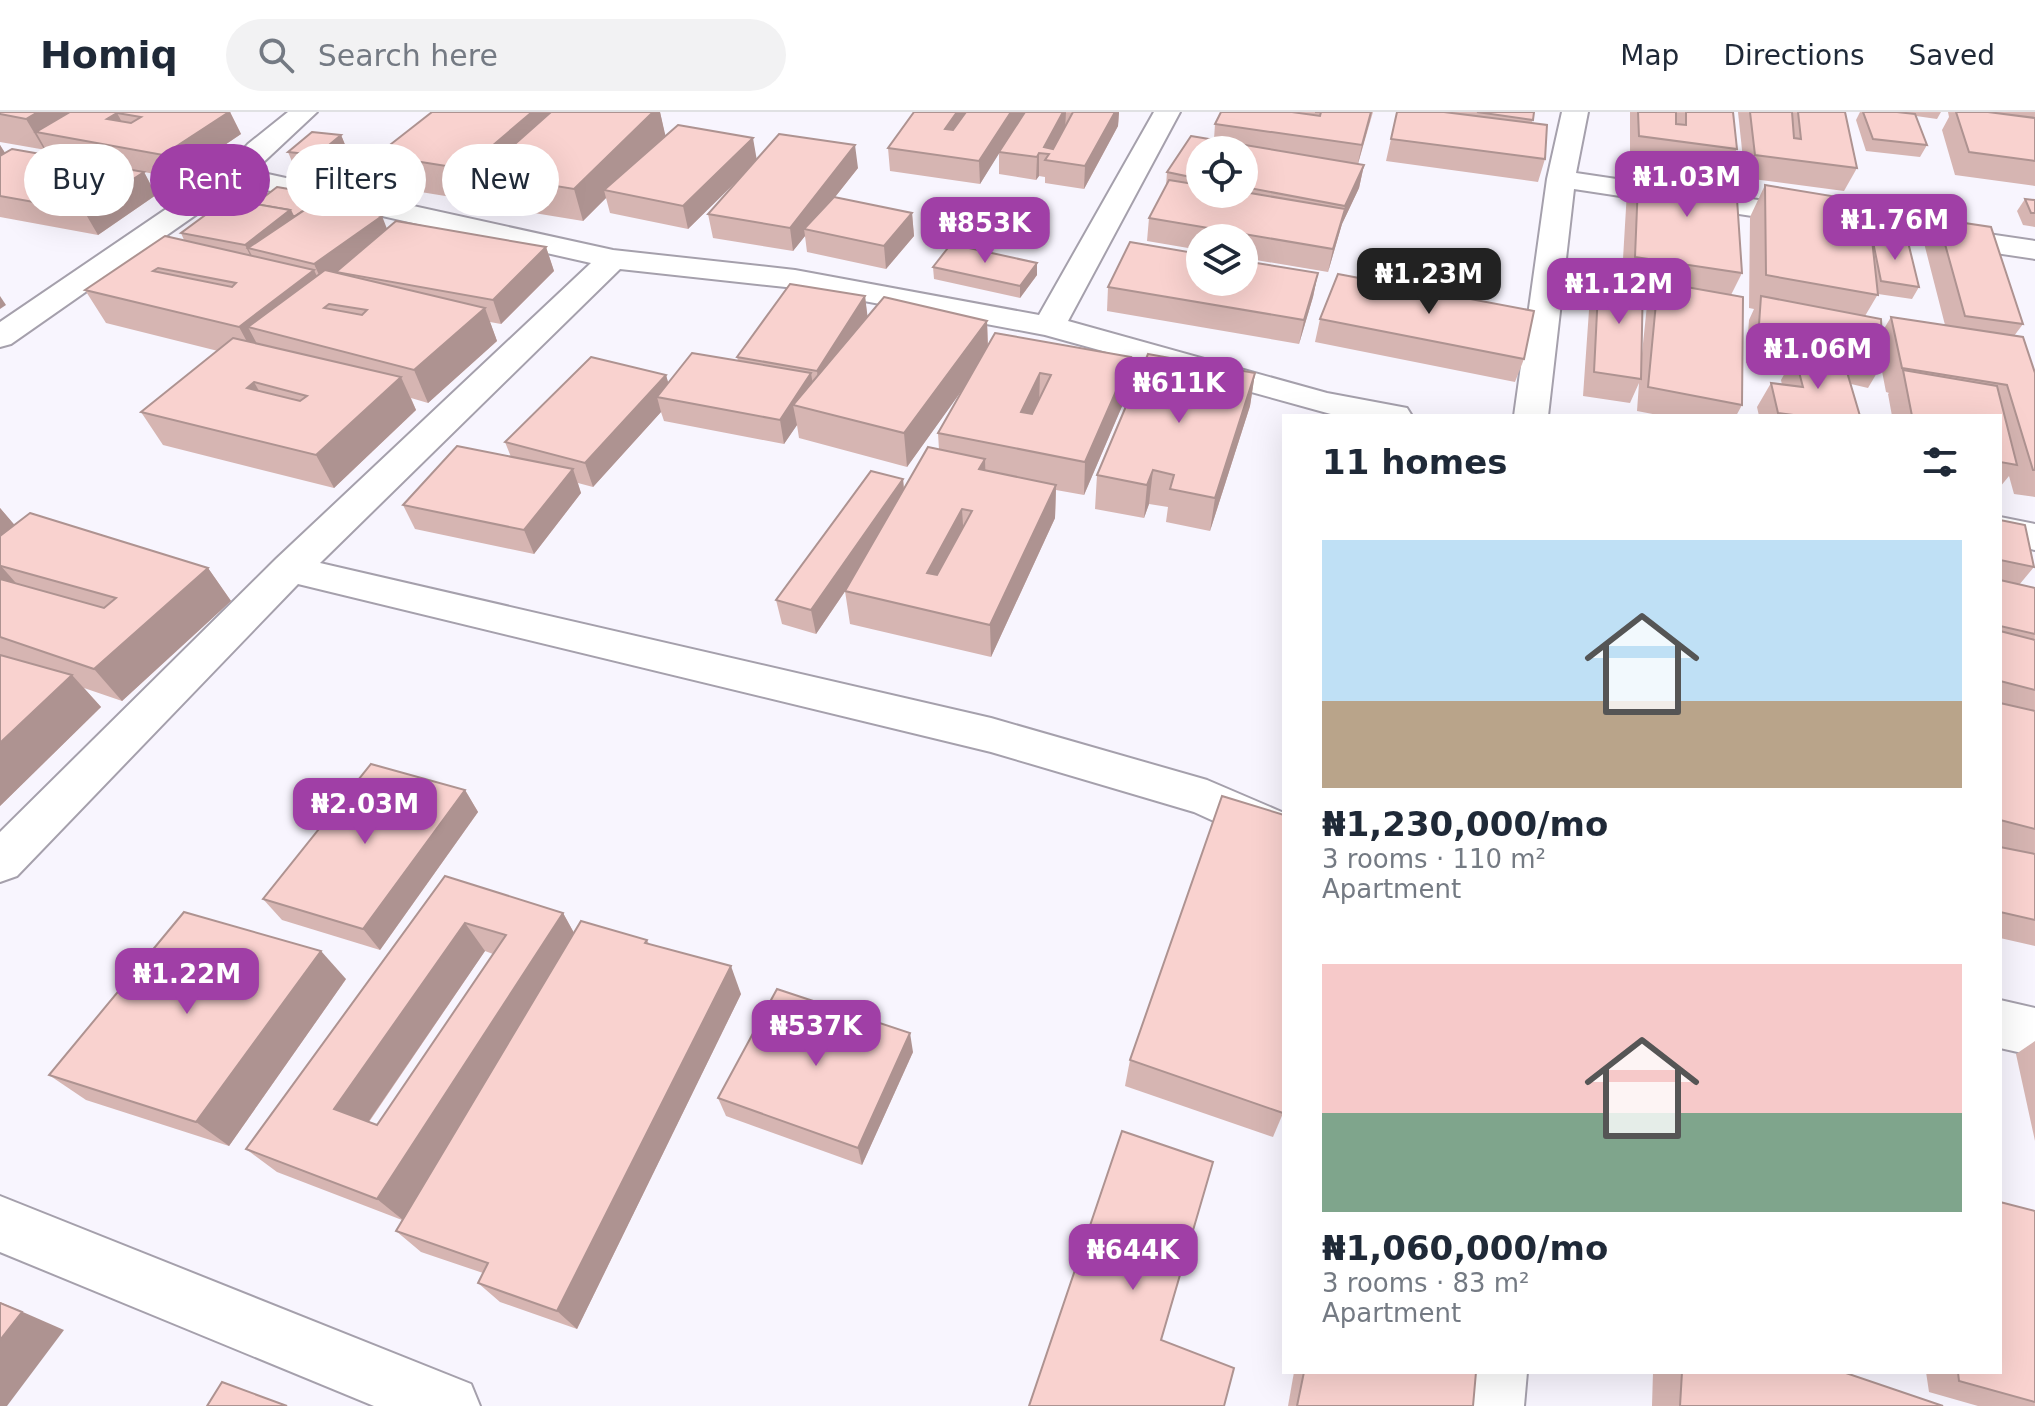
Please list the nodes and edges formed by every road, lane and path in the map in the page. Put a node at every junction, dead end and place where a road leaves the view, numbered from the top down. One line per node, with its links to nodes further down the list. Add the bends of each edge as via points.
1 (304, 112): 4 (street)
2 (1167, 112): 10 (street)
3 (1575, 112): 5 (street)
4 (265, 144)
5 (1561, 179): 8 (street); 13 (street)
6 (270, 183): 9 (street)
7 (176, 216): 11 (street)
8 (2035, 250)
9 (613, 259): 10 (street, via 795,279); 16 (street)
10 (1049, 326): 12 (street, via 1324,403)
11 (0, 337)
12 (1384, 414)
13 (1531, 414)
14 (2002, 530): 15 (street)
15 (2035, 537)
16 (290, 569): 17 (street, via 991,735 1207,798); 18 (street)
17 (1282, 833)
18 (0, 862)
19 (2002, 1024): 20 (street)
20 (2035, 1032)
21 (0, 1224): 23 (street)
22 (1497, 1374): 24 (street)
23 (449, 1406)
24 (1493, 1406)

